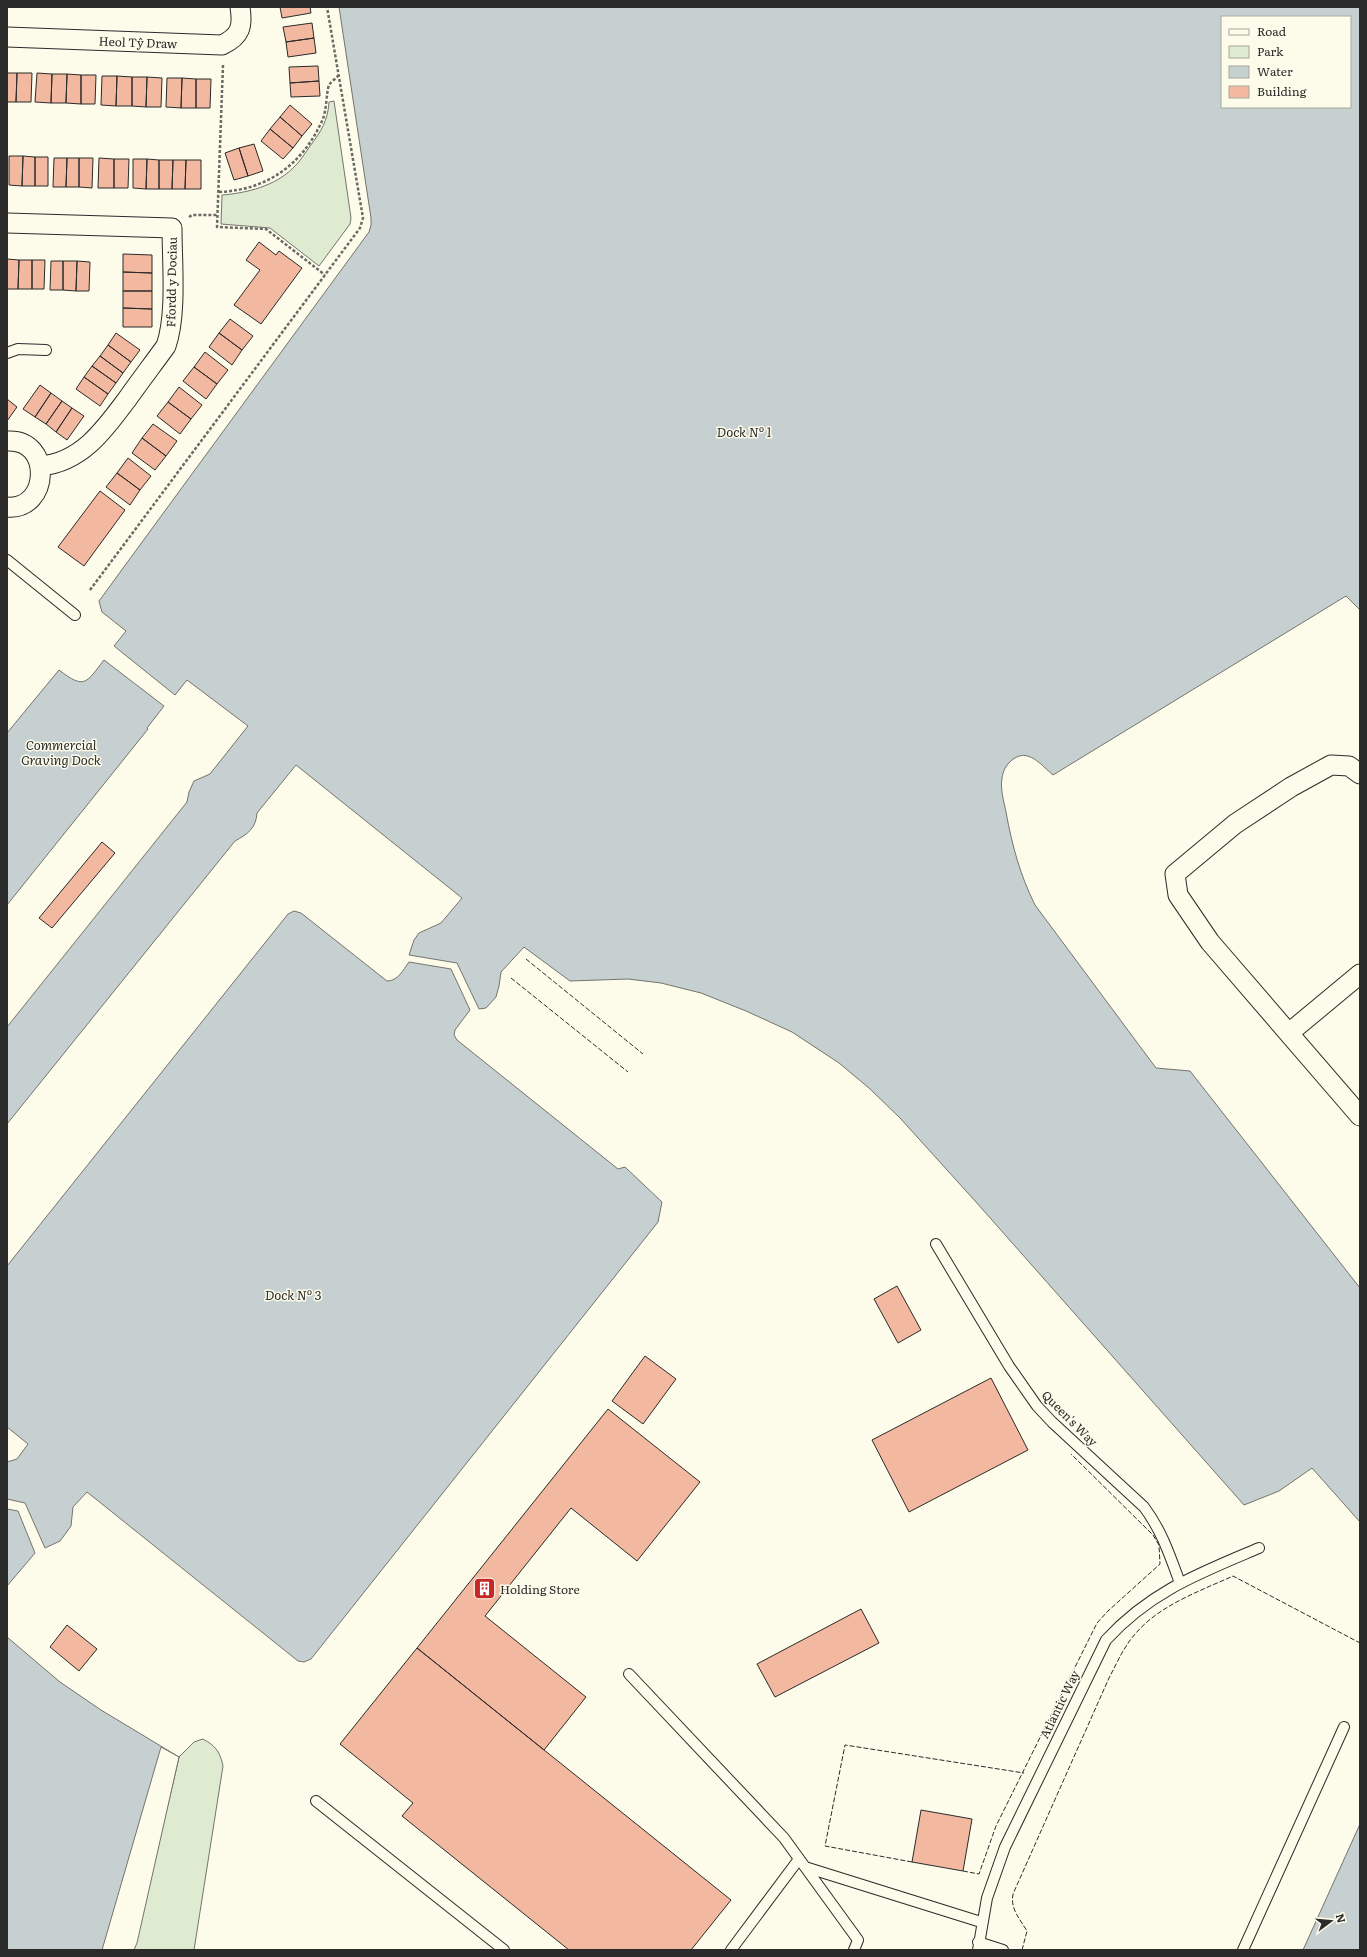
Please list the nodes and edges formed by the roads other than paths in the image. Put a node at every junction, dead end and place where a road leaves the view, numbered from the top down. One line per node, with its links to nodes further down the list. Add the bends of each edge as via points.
1 (240, 7): 2 (street, Heol Tŷ Draw, via 242,21 238,33 222,45)
2 (7, 37)
3 (7, 222): 7 (street, Ffordd y Dociau, via 172,228 172,314 171,333 166,346 94,442 70,458 54,465)
4 (46, 350): 5 (lane, via 18,349)
5 (7, 354)
6 (7, 441): 7 (street, via 22,443 37,457)
7 (41, 466): 8 (street, via 38,489 31,498 22,505)
8 (7, 507)
9 (7, 560): 10 (lane)
10 (75, 615)
11 (1360, 774): 13 (street, via 1349,766 1330,765 1235,824 1175,874 1178,895 1210,942)
12 (1360, 974): 13 (street)
13 (1289, 1033): 14 (street)
14 (1360, 1116)
15 (936, 1244): 17 (lane, Queen's Way, via 1010,1366 1038,1406 1135,1498 1156,1523)
16 (1259, 1548): 17 (lane, Atlantic Way)
17 (1180, 1583): 22 (lane, Atlantic Way, via 1132,1614 1106,1640 1005,1847 987,1898)
18 (629, 1674): 21 (lane, via 784,1838)
19 (1344, 1727): 28 (lane)
20 (316, 1801): 24 (lane)
21 (802, 1863): 22 (lane); 25 (lane); 26 (lane, via 858,1940)
22 (982, 1922): 23 (lane, Atlantic Way)
23 (978, 1946): 27 (lane)
24 (504, 1950)
25 (731, 1950)
26 (854, 1950)
27 (1003, 1950)
28 (1243, 1950)

